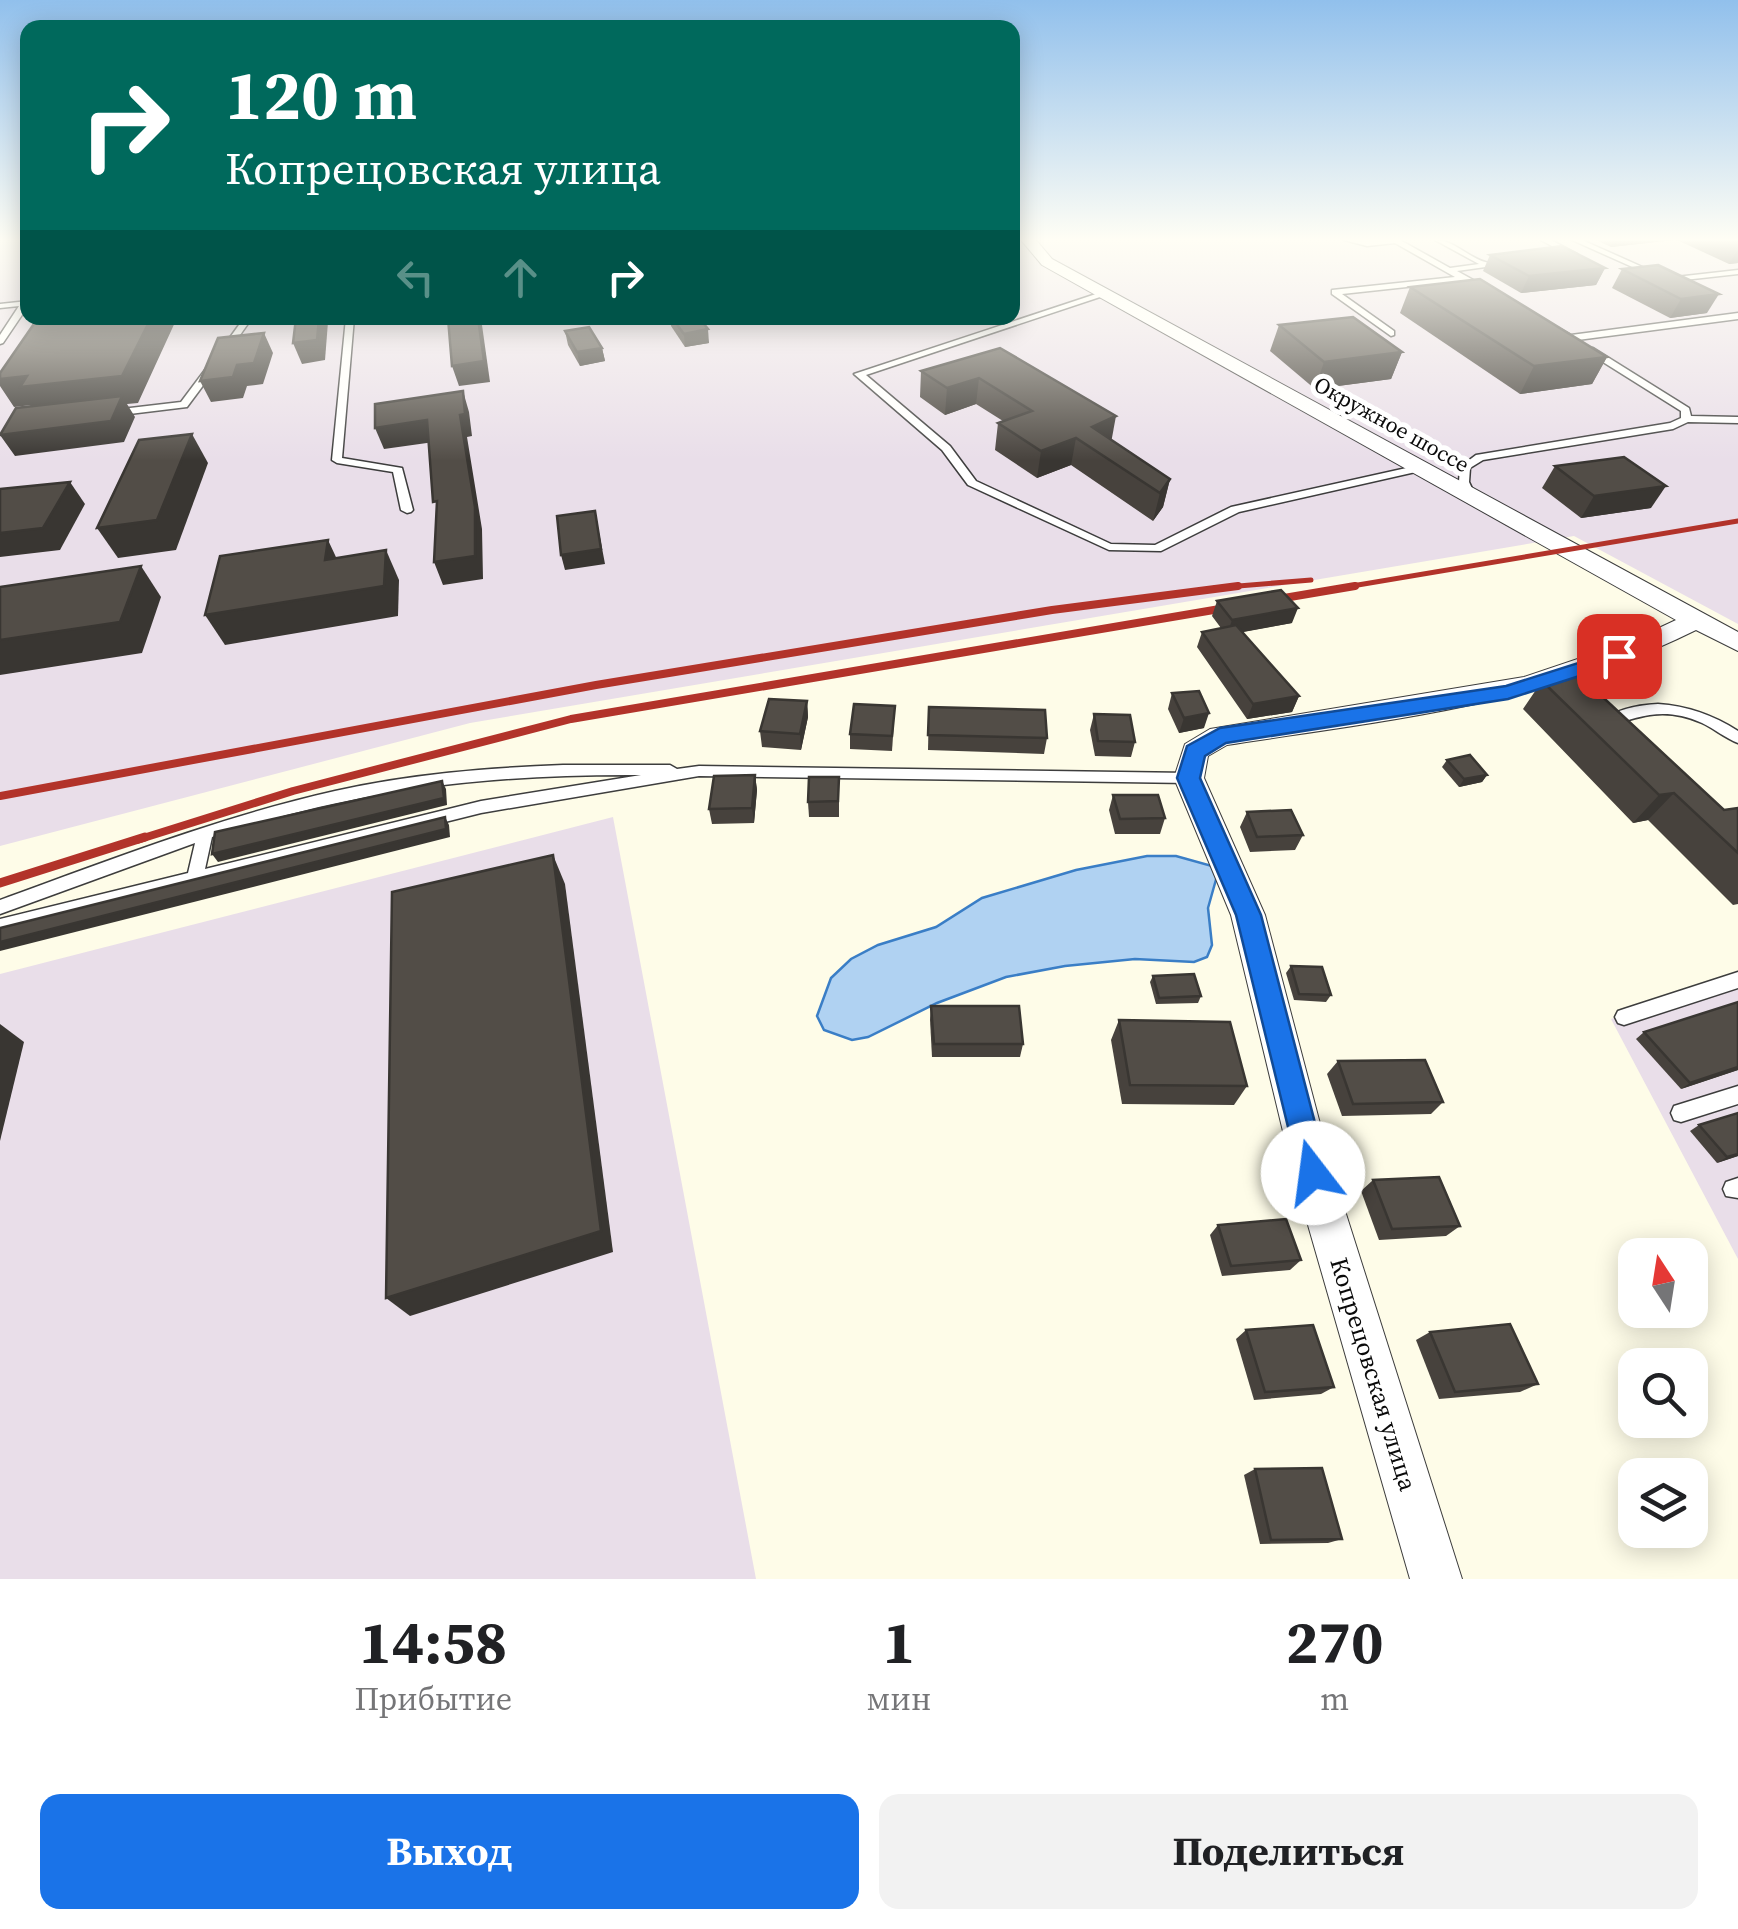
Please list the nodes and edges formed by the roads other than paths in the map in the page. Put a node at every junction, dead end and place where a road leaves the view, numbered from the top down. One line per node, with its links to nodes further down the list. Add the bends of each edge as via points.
1 (19, 314): 13 (lane)
2 (1044, 314): 6 (lane)
3 (1141, 314): 17 (street, Окружное шоссе)
4 (1365, 314): 11 (lane)
5 (1738, 316): 12 (lane)
6 (1020, 322)
7 (243, 325): 14 (lane, via 184,405)
8 (349, 325): 19 (lane, via 337,460 398,470)
9 (1010, 325): 17 (lane, via 859,374 946,448 972,483 1109,546 1157,549 1235,509)
10 (1555, 329): 12 (lane)
11 (1391, 333)
12 (1570, 338): 15 (lane, via 1686,410)
13 (0, 341)
14 (92, 416)
15 (1686, 418): 16 (lane); 18 (lane, via 1673,426 1480,457 1465,467)
16 (1738, 420)
17 (1420, 468): 18 (street, Окружное шоссе)
18 (1470, 496): 20 (street, Окружное шоссе)
19 (407, 510)
20 (1696, 620): 21 (street, Окружное шоссе); 26 (street, via 1592,668 1508,692 1220,736 1195,752)
21 (1738, 642)
22 (1615, 738): 23 (lane, via 1604,723 1613,718 1680,708)
23 (1738, 738)
24 (698, 771): 25 (lane); 26 (lane); 27 (lane)
25 (478, 774): 27 (lane); 28 (lane, via 384,786)
26 (1189, 778): 38 (street, Копрецовская улица, via 1248,915 1313,1173)
27 (480, 807): 30 (lane)
28 (204, 837): 29 (lane); 30 (lane)
29 (96, 872): 31 (lane); 32 (lane)
30 (195, 877): 31 (lane)
31 (86, 904): 33 (lane)
32 (0, 908)
33 (0, 926)
34 (1738, 980): 35 (lane)
35 (1624, 1017)
36 (1738, 1095): 37 (lane)
37 (1681, 1113)
38 (1436, 1579)

